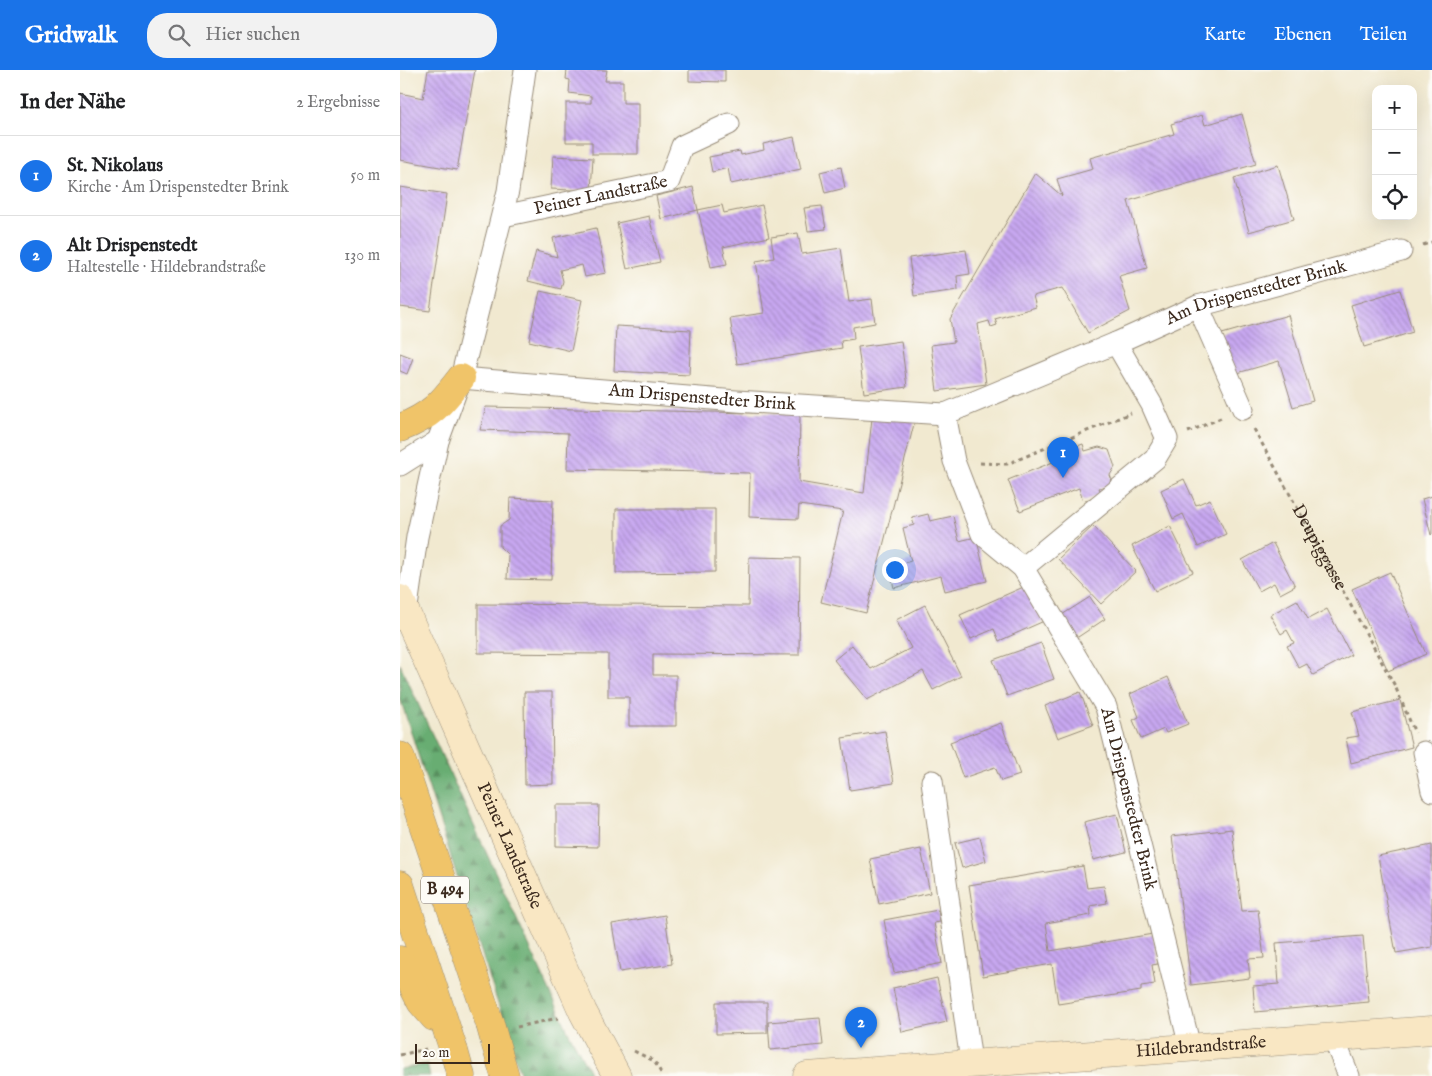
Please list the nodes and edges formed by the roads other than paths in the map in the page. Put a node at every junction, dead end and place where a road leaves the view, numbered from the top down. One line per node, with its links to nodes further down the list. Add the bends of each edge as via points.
1 (525, 70): 3 (street, Peiner Landstraße)
2 (729, 124): 3 (street, Peiner Landstraße, via 682,146 669,180)
3 (503, 216): 7 (street, Peiner Landstraße)
4 (1401, 252): 5 (street, Am Drispenstedter Brink)
5 (1198, 306): 6 (street, Am Drispenstedter Brink); 8 (street)
6 (1116, 343): 9 (street, Am Drispenstedter Brink); 13 (street, via 1152,405 1167,439 1154,459)
7 (461, 378): 9 (street, Am Drispenstedter Brink); 10 (highway, via 422,420); 11 (street, Peiner Landstraße)
8 (1243, 409)
9 (944, 414): 13 (street, Am Drispenstedter Brink, via 954,461 982,534)
10 (400, 428)
11 (438, 441): 12 (street); 14 (street, Peiner Landstraße)
12 (400, 465)
13 (1023, 568): 23 (street, Am Drispenstedter Brink, via 1106,707)
14 (403, 607): 27 (street, Peiner Landstraße, via 584,1012)
15 (1424, 752): 18 (street)
16 (400, 756): 26 (highway, B 494)
17 (932, 781): 25 (street)
18 (1432, 791)
19 (400, 885): 24 (highway, B 494)
20 (400, 960): 24 (highway, via 421,1002)
21 (1432, 1030): 22 (street, Hildebrandstraße)
22 (1333, 1037): 23 (street, Hildebrandstraße); 29 (street)
23 (1190, 1047): 25 (street, Hildebrandstraße)
24 (454, 1053)
25 (984, 1067): 28 (street, Hildebrandstraße)
26 (505, 1076)
27 (617, 1076)
28 (807, 1076)
29 (1348, 1076)

